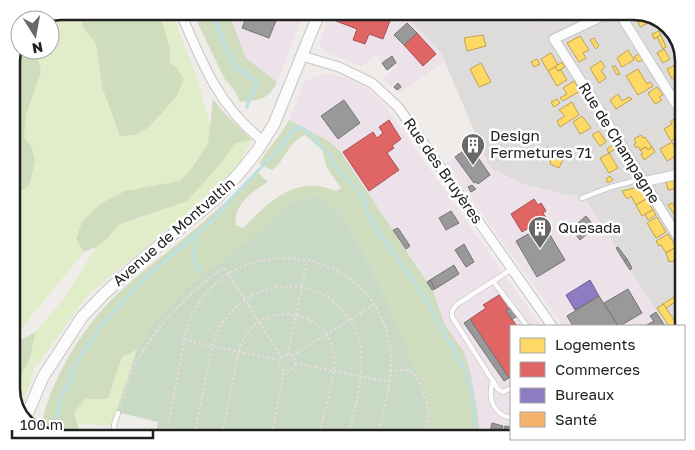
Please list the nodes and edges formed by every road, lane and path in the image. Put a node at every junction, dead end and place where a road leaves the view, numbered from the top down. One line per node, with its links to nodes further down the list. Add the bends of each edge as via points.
1 (184, 20): 9 (street, via 216,90 238,118)
2 (316, 20): 7 (street, Avenue de Montvaltin)
3 (512, 20): 6 (path, via 528,21)
4 (595, 20): 6 (street)
5 (617, 20): 8 (street)
6 (567, 33): 11 (street, Rue de Champagne, via 554,39)
7 (302, 56): 9 (street, Avenue de Montvaltin, via 274,124); 15 (street, Rue des Bruyères, via 339,67 372,83 398,107)
8 (675, 104)
9 (263, 140): 42 (street, Avenue de Montvaltin, via 218,197 137,264 82,317 43,377)
10 (675, 175): 11 (street)
11 (642, 181): 12 (lane, via 611,187); 13 (street, Rue de Champagne)
12 (582, 198)
13 (675, 233)
14 (307, 260): 16 (path, via 265,259); 18 (path); 20 (path, via 349,278)
15 (512, 269): 17 (lane); 25 (street, Rue des Bruyères)
16 (228, 274): 19 (path); 27 (path, via 200,300); 43 (path, via 224,267 195,288 158,328 134,365)
17 (493, 280): 24 (lane); 39 (lane, via 452,311 452,317)
18 (302, 288): 19 (path, via 270,288); 21 (path); 22 (path, via 332,301)
19 (244, 299): 23 (path); 28 (path, via 221,323)
20 (374, 304): 22 (path); 37 (path, via 389,338)
21 (296, 315): 23 (path, via 277,315); 26 (path, via 314,322); 30 (path)
22 (350, 320): 26 (path); 38 (path, via 360,349)
23 (259, 322): 29 (path, via 247,334); 31 (path)
24 (526, 325)
25 (551, 325)
26 (327, 336): 32 (path); 36 (path, via 334,353)
27 (184, 340): 28 (path); 46 (path)
28 (212, 346): 29 (path); 47 (path)
29 (240, 352): 33 (path); 48 (path)
30 (288, 354): 31 (path); 32 (path)
31 (281, 356): 33 (path)
32 (292, 356): 34 (path)
33 (278, 360): 35 (path)
34 (295, 364): 35 (path, via 292,369); 36 (path)
35 (284, 371): 49 (path)
36 (333, 371): 38 (path); 50 (path)
37 (390, 372): 40 (path); 53 (path, via 405,370 414,374 426,402)
38 (360, 376): 40 (path); 51 (path)
39 (493, 381): 41 (lane, via 503,392); 44 (lane, via 490,399 499,412)
40 (389, 382): 52 (path)
41 (510, 388)
42 (28, 413)
43 (118, 413): 45 (lane)
44 (510, 418)
45 (115, 430)
46 (168, 430)
47 (196, 430)
48 (223, 430)
49 (273, 430)
50 (320, 430)
51 (350, 430)
52 (379, 430)
53 (426, 430)

